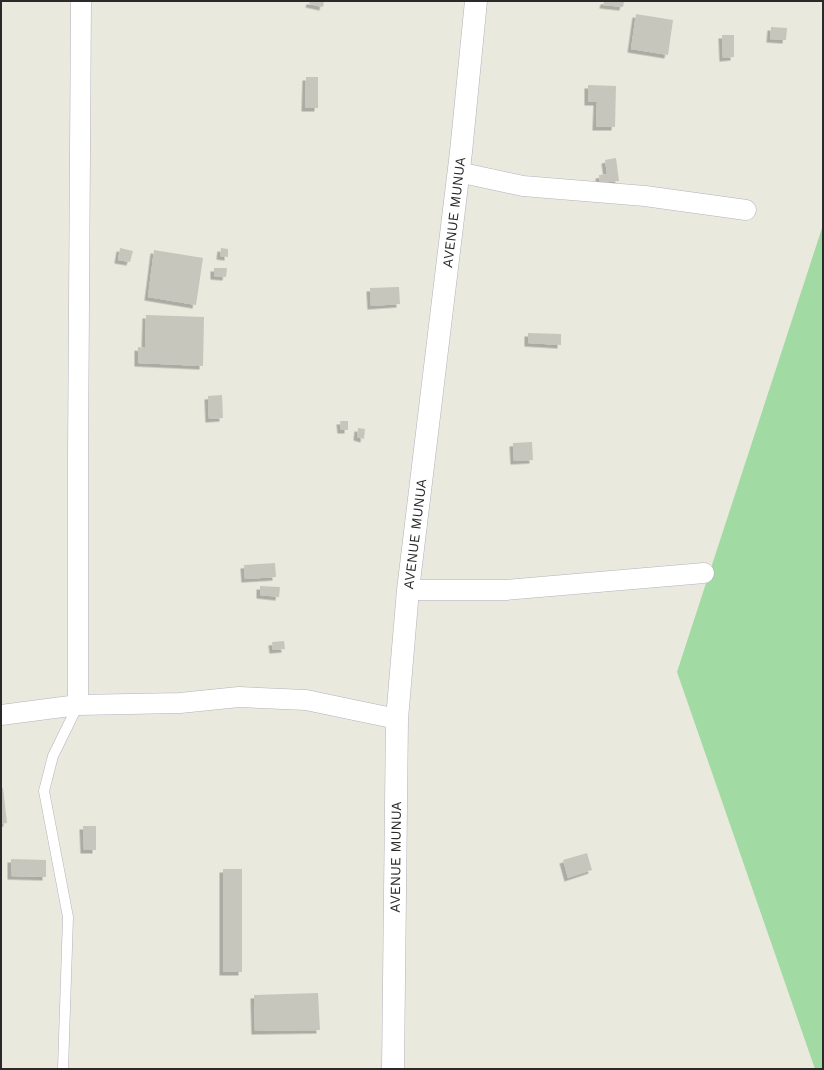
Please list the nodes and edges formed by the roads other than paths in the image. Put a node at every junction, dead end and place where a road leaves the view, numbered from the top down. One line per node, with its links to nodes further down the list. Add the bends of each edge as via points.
1 (81, 1): 7 (street)
2 (476, 1): 3 (main road, AVENUE MUNUA)
3 (458, 172): 4 (street, via 523,186 645,196); 6 (main road, AVENUE MUNUA)
4 (746, 210)
5 (704, 573): 6 (street, via 506,590)
6 (408, 590): 9 (main road, AVENUE MUNUA)
7 (78, 704): 8 (street); 9 (street, via 180,703 239,697 306,700); 10 (lane, via 53,756 44,790 68,916)
8 (1, 715)
9 (397, 719): 11 (main road, AVENUE MUNUA)
10 (63, 1069)
11 (394, 1069)

